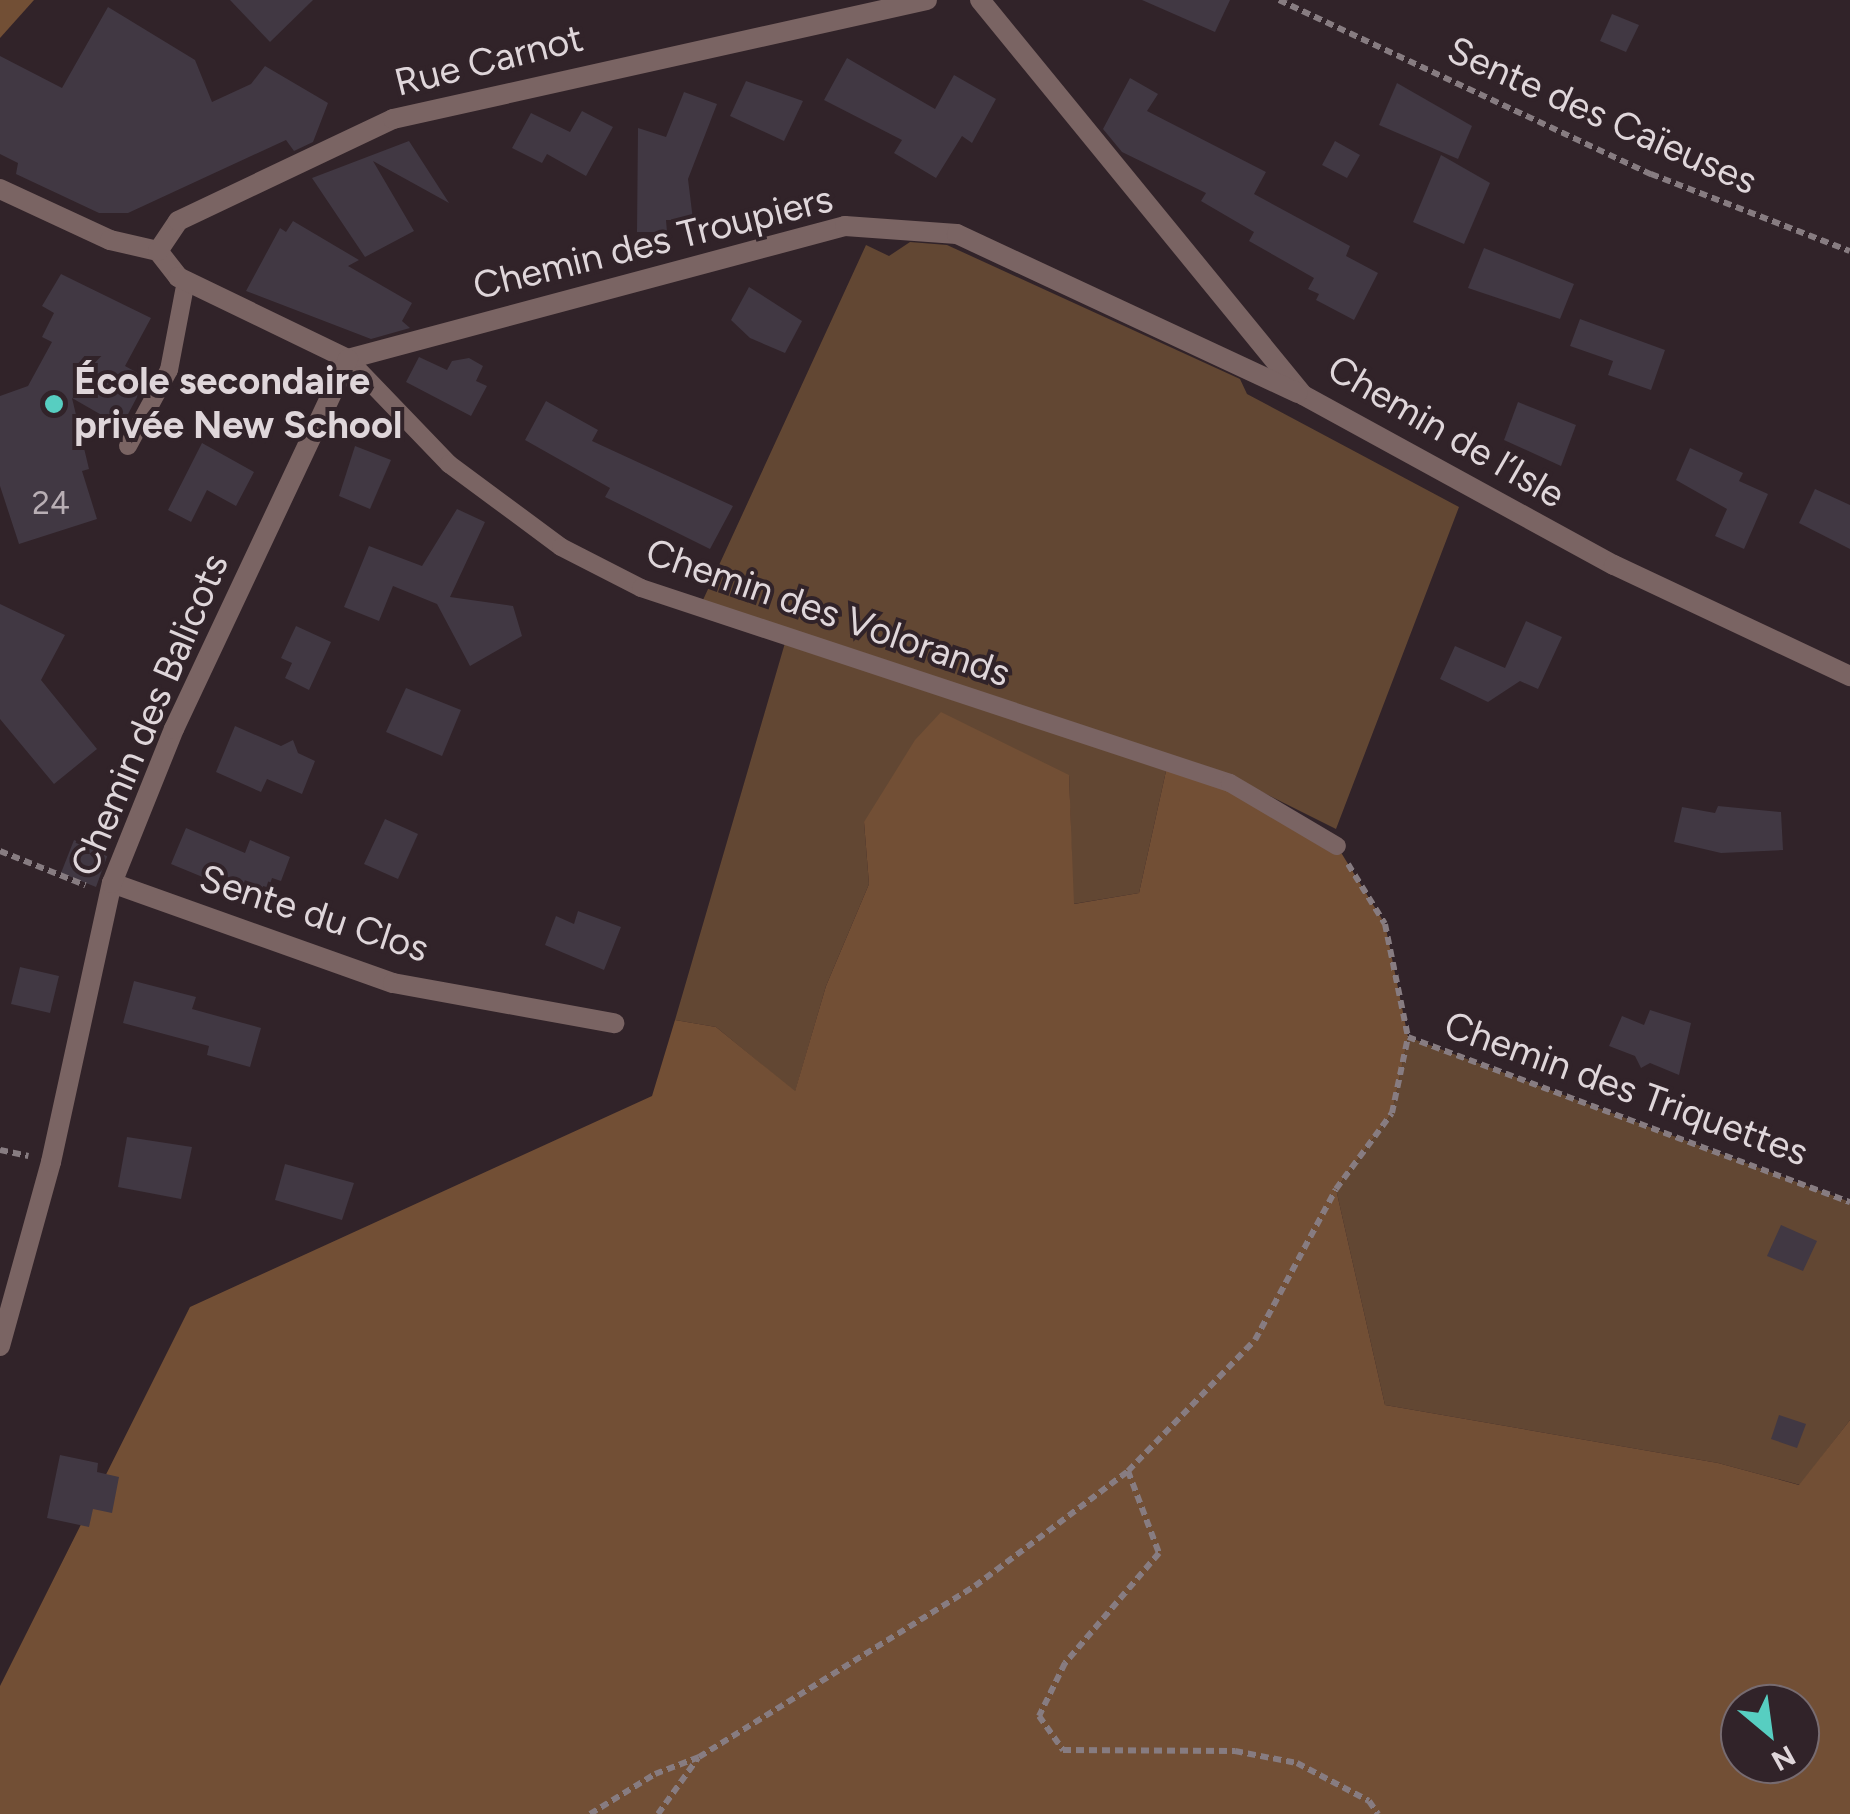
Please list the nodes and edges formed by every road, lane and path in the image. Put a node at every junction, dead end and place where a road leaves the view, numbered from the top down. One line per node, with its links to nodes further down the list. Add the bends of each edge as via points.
1 (927, 0): 5 (street, Rue Carnot, via 393,119 178,220)
2 (980, 0): 9 (street, Chemin de l’Isle)
3 (1279, 0): 6 (path, Sente des Caïeuses, via 1651,174)
4 (0, 189): 5 (street, via 110,240)
5 (158, 250): 7 (street)
6 (1850, 251)
7 (186, 280): 8 (street); 10 (lane, via 170,370)
8 (348, 359): 9 (street, Chemin des Troupiers, via 845,226 957,234); 12 (lane, Chemin des Volorands, via 449,464 561,547 625,580 1230,783); 14 (street, Chemin des Balicots, via 174,729)
9 (1302, 395): 11 (street, Chemin de l’Isle, via 1614,565)
10 (128, 446)
11 (1850, 676)
12 (1337, 846): 16 (path, Chemin des Triquettes, via 1385,924)
13 (0, 851): 14 (path)
14 (110, 889): 15 (street, Sente du Clos, via 393,984); 18 (street, Chemin des Balicots, via 51,1162)
15 (614, 1023)
16 (1408, 1038): 17 (path, Chemin des Triquettes); 19 (path, via 1392,1113 1336,1189 1256,1340)
17 (1850, 1202)
18 (0, 1346)
19 (1128, 1471): 20 (path, via 975,1586); 23 (path, via 1160,1554 1065,1662 1040,1716 1063,1750 1160,1746 1282,1760 1342,1785)
20 (698, 1757): 21 (path, via 654,1774); 22 (path)
21 (590, 1814)
22 (658, 1814)
23 (1378, 1814)

